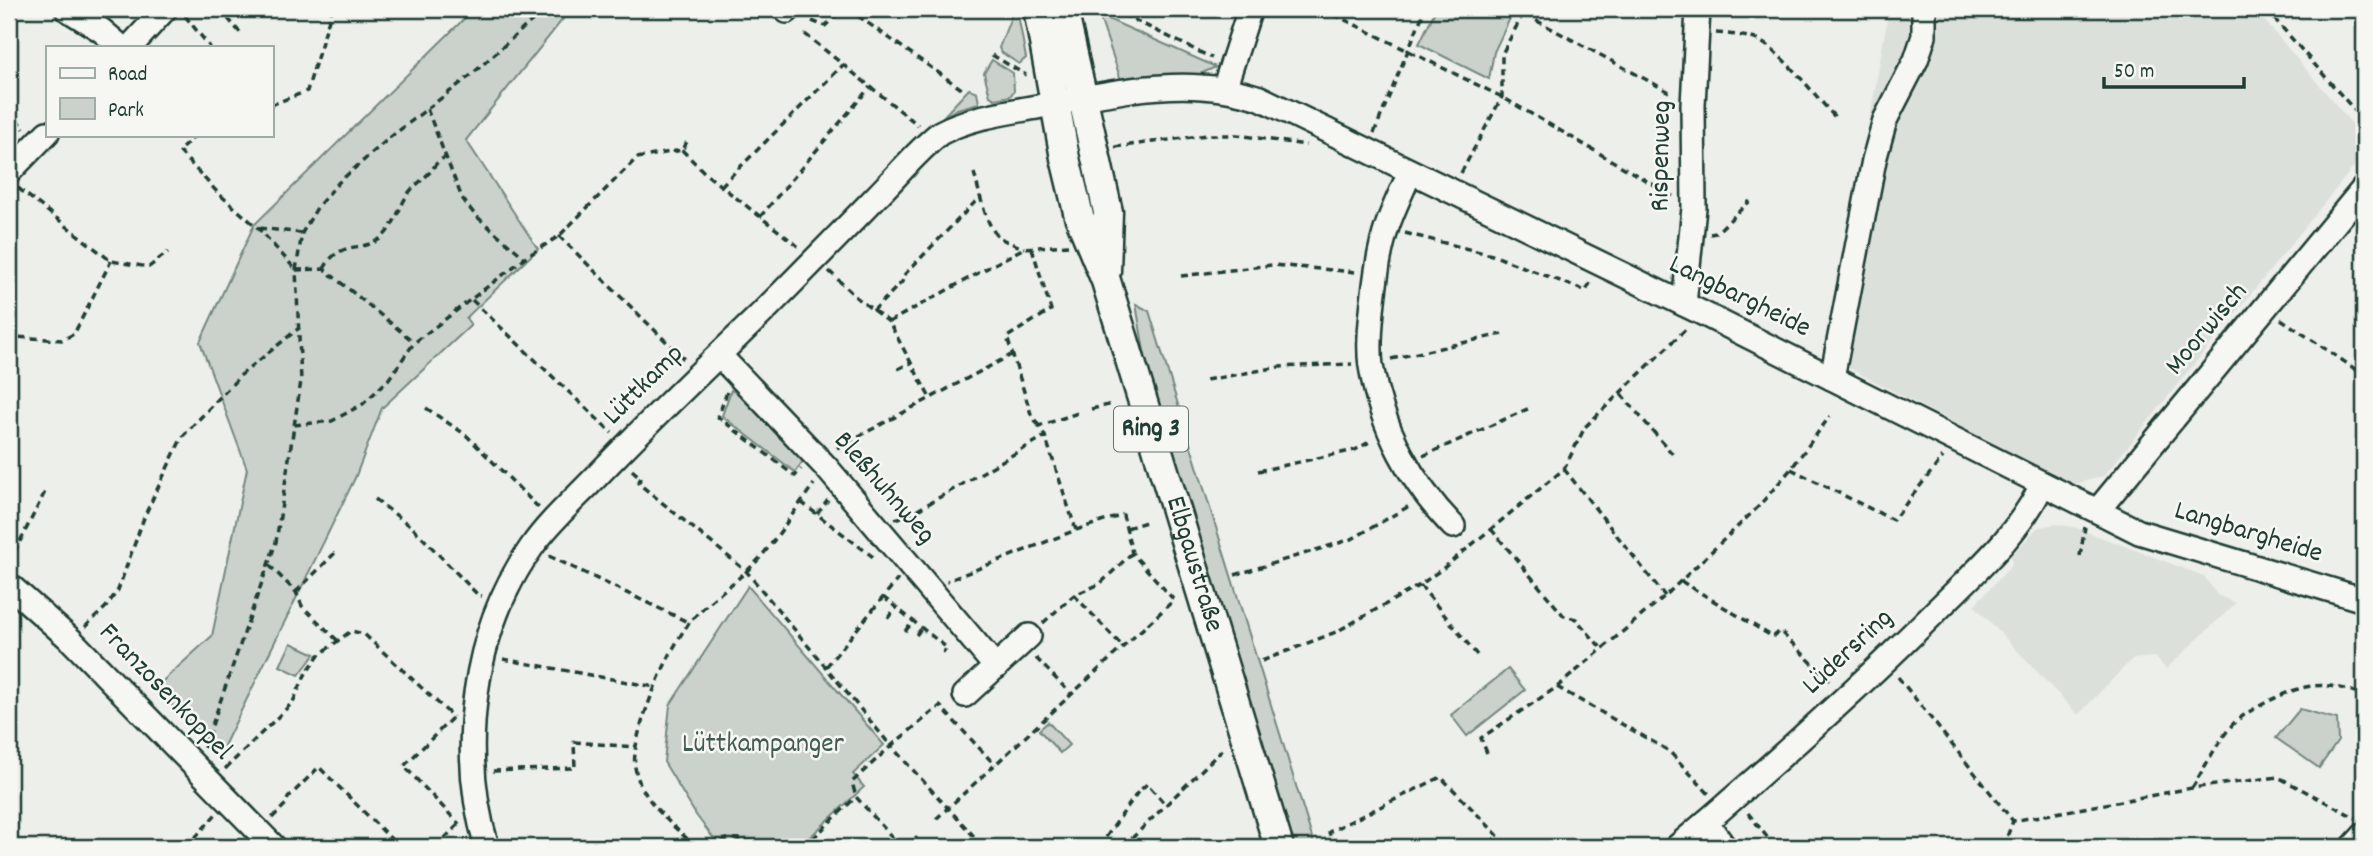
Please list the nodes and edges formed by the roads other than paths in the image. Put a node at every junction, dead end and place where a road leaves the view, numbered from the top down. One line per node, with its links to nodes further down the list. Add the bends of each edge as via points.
1 (67, 9): 8 (street)
2 (1038, 9): 11 (main road, Elbgaustraße / Ring 3)
3 (1063, 9): 11 (main road, Elbgaustraße / Ring 3)
4 (1250, 9): 10 (street)
5 (1924, 9): 18 (street, via 1924,36 1885,120 1874,160)
6 (172, 10): 9 (street)
7 (1698, 20): 16 (street, Rispenweg, via 1693,105)
8 (120, 46)
9 (131, 46)
10 (1224, 89): 11 (street, Langbargheide, via 1174,87); 13 (street, Langbargheide, via 1260,98)
11 (1069, 101): 17 (street, Lüttkamp, via 988,116 940,133); 31 (main road, Elbgaustraße / Ring 3, via 1079,216 1106,281)
12 (37, 133): 14 (street)
13 (1410, 172): 16 (street, Langbargheide); 21 (street, via 1387,228 1376,273 1371,364 1380,406 1406,464)
14 (11, 178)
15 (2364, 188): 20 (street, Moorwisch)
16 (1693, 309): 18 (street, Langbargheide)
17 (719, 355): 25 (street, Bleßhuhnweg, via 826,467); 30 (street, Lüttkamp, via 554,521 531,547 510,584 483,655 473,712 475,799)
18 (1832, 378): 19 (street, Langbargheide)
19 (2042, 485): 20 (street, Langbargheide); 27 (street, Lüdersring, via 2000,548 1886,662)
20 (2093, 508): 23 (street, Langbargheide, via 2139,532)
21 (1453, 526)
22 (9, 585): 29 (street, Franzosenkoppel, via 71,640)
23 (2364, 600)
24 (1024, 641): 25 (street)
25 (996, 667): 26 (street)
26 (965, 695)
27 (1721, 809): 32 (street, Lüdersring); 33 (street)
28 (2363, 828): 34 (street)
29 (274, 847)
30 (487, 847)
31 (1279, 847)
32 (1677, 847)
33 (1724, 847)
34 (2353, 847)

